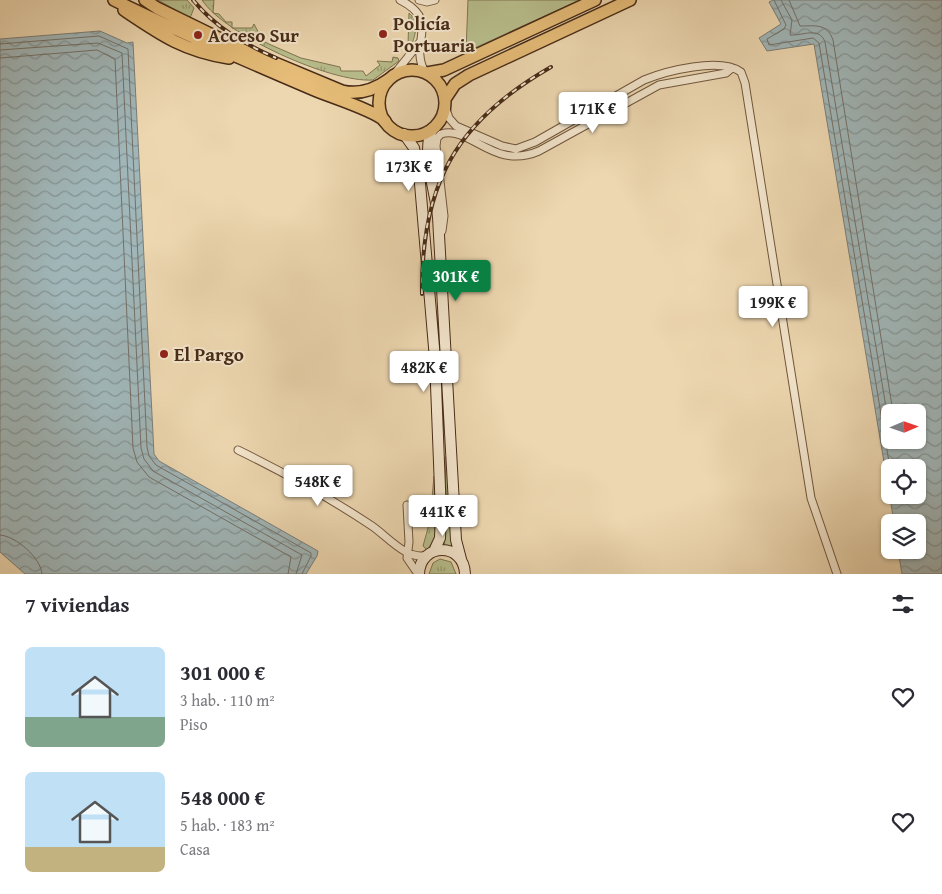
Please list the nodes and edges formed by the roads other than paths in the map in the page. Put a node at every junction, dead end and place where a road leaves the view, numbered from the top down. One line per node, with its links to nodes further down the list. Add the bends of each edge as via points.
1 (108, 0): 11 (main road)
2 (114, 0): 8 (main road)
3 (400, 0): 12 (street, via 413,7 421,17)
4 (419, 0): 5 (street)
5 (435, 0)
6 (595, 0): 15 (main road, via 444,70)
7 (630, 0): 17 (main road, via 469,75 455,84)
8 (128, 2): 9 (main road); 10 (main road)
9 (147, 2): 16 (main road, via 239,48 342,91 367,91)
10 (184, 32): 11 (main road); 13 (main road)
11 (164, 36): 13 (main road, via 200,53)
12 (420, 42): 15 (street, via 421,65); 16 (street)
13 (244, 60): 18 (main road, via 375,113)
14 (732, 68): 17 (street, via 724,64 658,74 535,142 516,149 460,128 449,118); 21 (street, via 726,74 659,85 530,155 509,157 455,134 441,134 436,142 444,216); 29 (street, via 741,72 745,83 811,498)
15 (426, 73): 16 (main road, via 408,70); 17 (main road, via 437,80)
16 (390, 79): 18 (main road, via 380,98 380,110)
17 (445, 103): 19 (main road, via 441,118)
18 (385, 121): 20 (main road)
19 (433, 128): 20 (main road, via 416,135); 21 (main road, via 428,136 428,149)
20 (404, 134): 25 (main road, via 414,148 419,172 434,339 441,514 440,538)
21 (440, 248): 26 (main road, via 456,540)
22 (238, 450): 24 (street, via 372,526)
23 (407, 505): 24 (street, via 409,542)
24 (406, 553): 25 (street, via 418,556); 27 (street)
25 (430, 553): 26 (main road, via 450,551); 27 (main road, via 421,562)
26 (461, 559): 28 (main road)
27 (419, 574)
28 (465, 574)
29 (837, 574)

